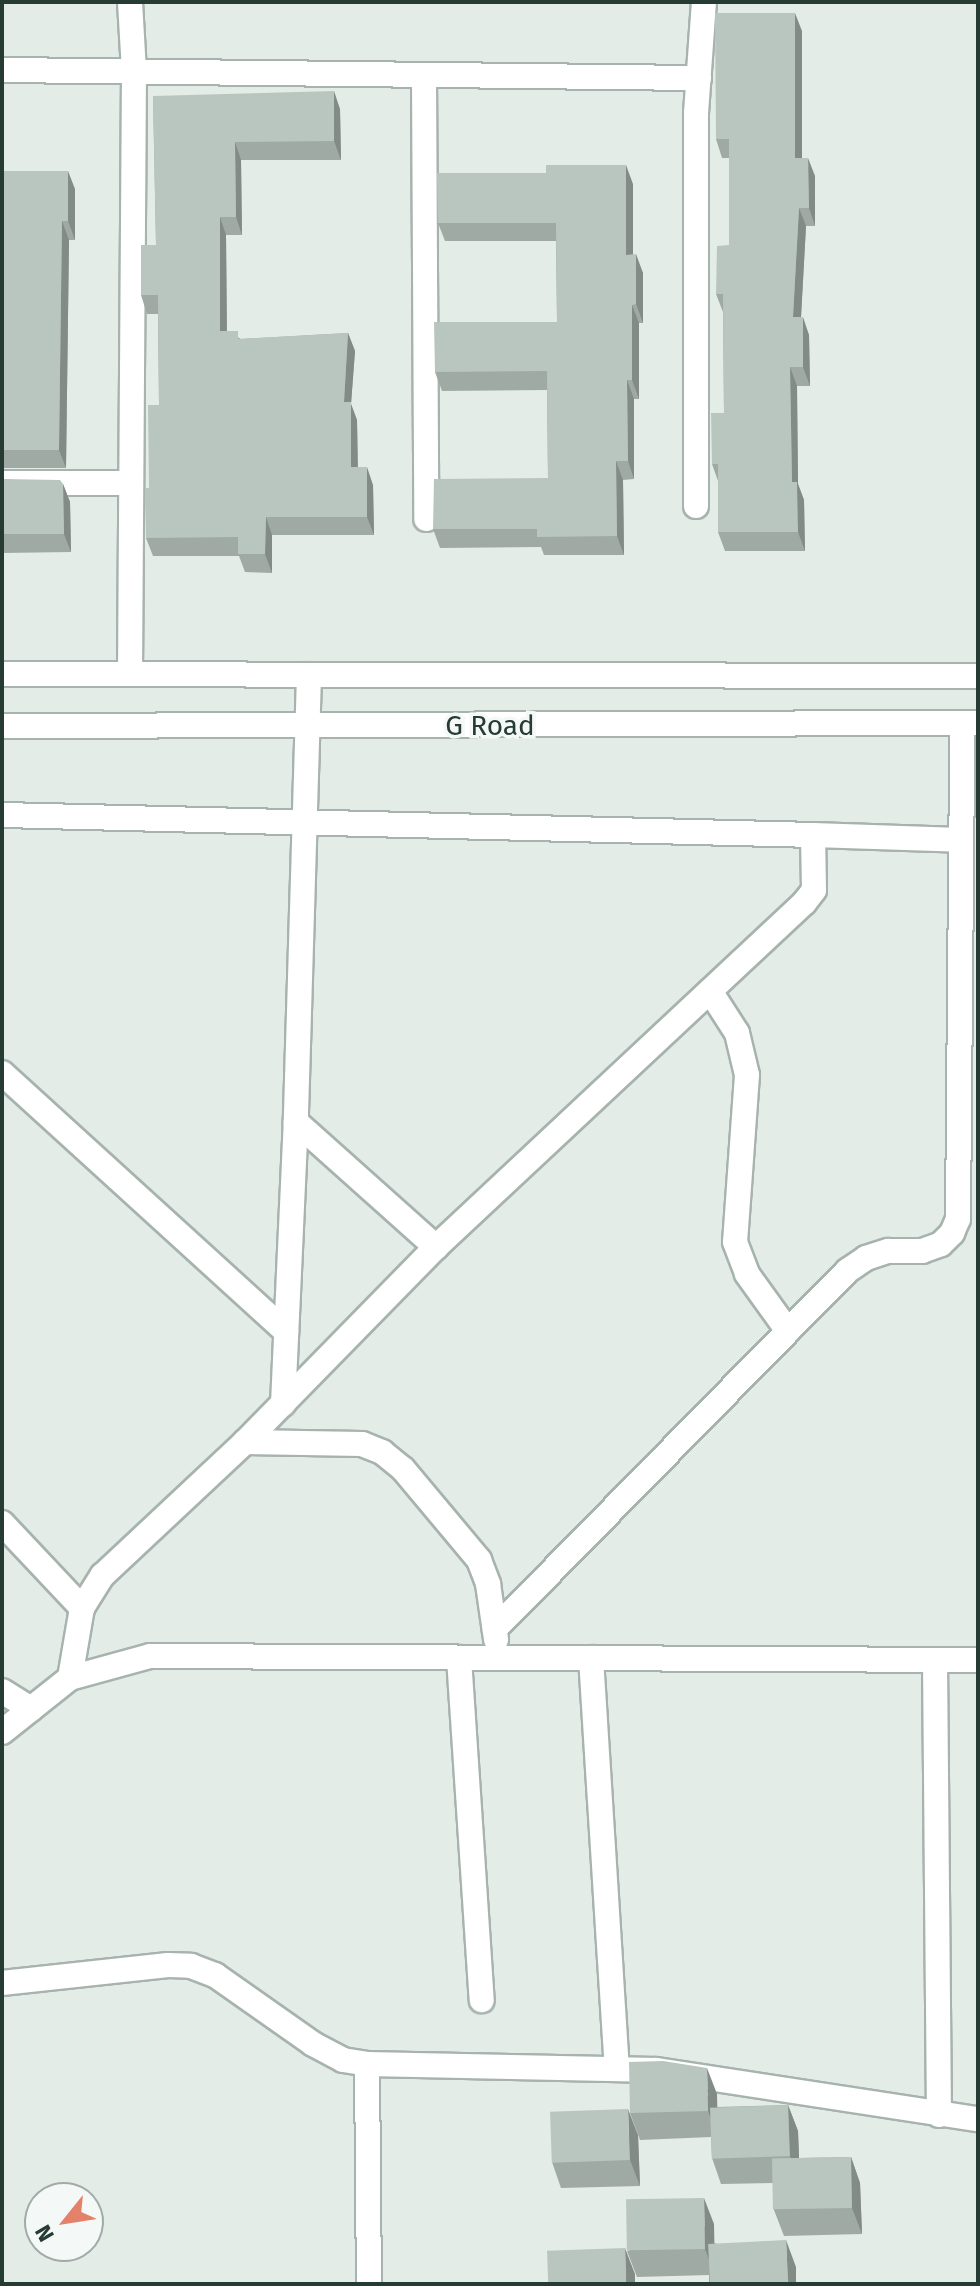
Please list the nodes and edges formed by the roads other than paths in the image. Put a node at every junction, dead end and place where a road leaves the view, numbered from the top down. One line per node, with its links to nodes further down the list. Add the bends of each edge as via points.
1 (130, 2): 4 (street)
2 (704, 2): 6 (street)
3 (2, 70): 4 (street)
4 (134, 71): 5 (street); 8 (street)
5 (424, 75): 6 (street); 10 (street)
6 (699, 78): 9 (street)
7 (2, 483): 8 (street)
8 (131, 483): 12 (street)
9 (696, 506)
10 (426, 519)
11 (2, 674): 12 (street, G Road)
12 (130, 674): 13 (street, G Road)
13 (309, 675): 14 (street, G Road); 17 (street)
14 (978, 676)
15 (970, 724): 17 (street, G Road); 21 (street)
16 (2, 726): 17 (street, G Road)
17 (308, 727): 19 (street)
18 (2, 815): 19 (street)
19 (305, 824): 20 (street); 24 (street)
20 (813, 835): 21 (street); 22 (street, via 814,890)
21 (960, 840): 27 (street, via 958,1219 941,1244 866,1258)
22 (710, 991): 25 (street); 27 (street, via 737,1033 747,1075 735,1242 747,1274)
23 (2, 1073): 26 (street)
24 (296, 1122): 25 (street); 26 (street)
25 (436, 1247): 28 (street)
26 (286, 1331): 28 (street)
27 (788, 1331): 32 (street)
28 (283, 1404): 29 (street)
29 (245, 1442): 31 (street, via 103,1575); 32 (street, via 362,1444 382,1452 403,1469 479,1560)
30 (2, 1523): 31 (street)
31 (82, 1608): 38 (street)
32 (495, 1629): 34 (street)
33 (459, 1658): 34 (street); 38 (street, via 150,1656); 43 (street)
34 (499, 1658): 35 (street)
35 (591, 1658): 36 (street); 45 (street)
36 (935, 1660): 37 (street); 46 (street)
37 (978, 1660)
38 (70, 1678): 40 (street)
39 (2, 1691): 40 (street)
40 (31, 1709): 41 (street)
41 (2, 1732)
42 (2, 1983): 44 (street, via 191,1966 215,1975 313,2044 343,2060)
43 (482, 2000)
44 (367, 2064): 45 (street); 48 (street)
45 (617, 2067): 46 (street)
46 (939, 2115): 47 (street)
47 (978, 2119)
48 (369, 2284)

